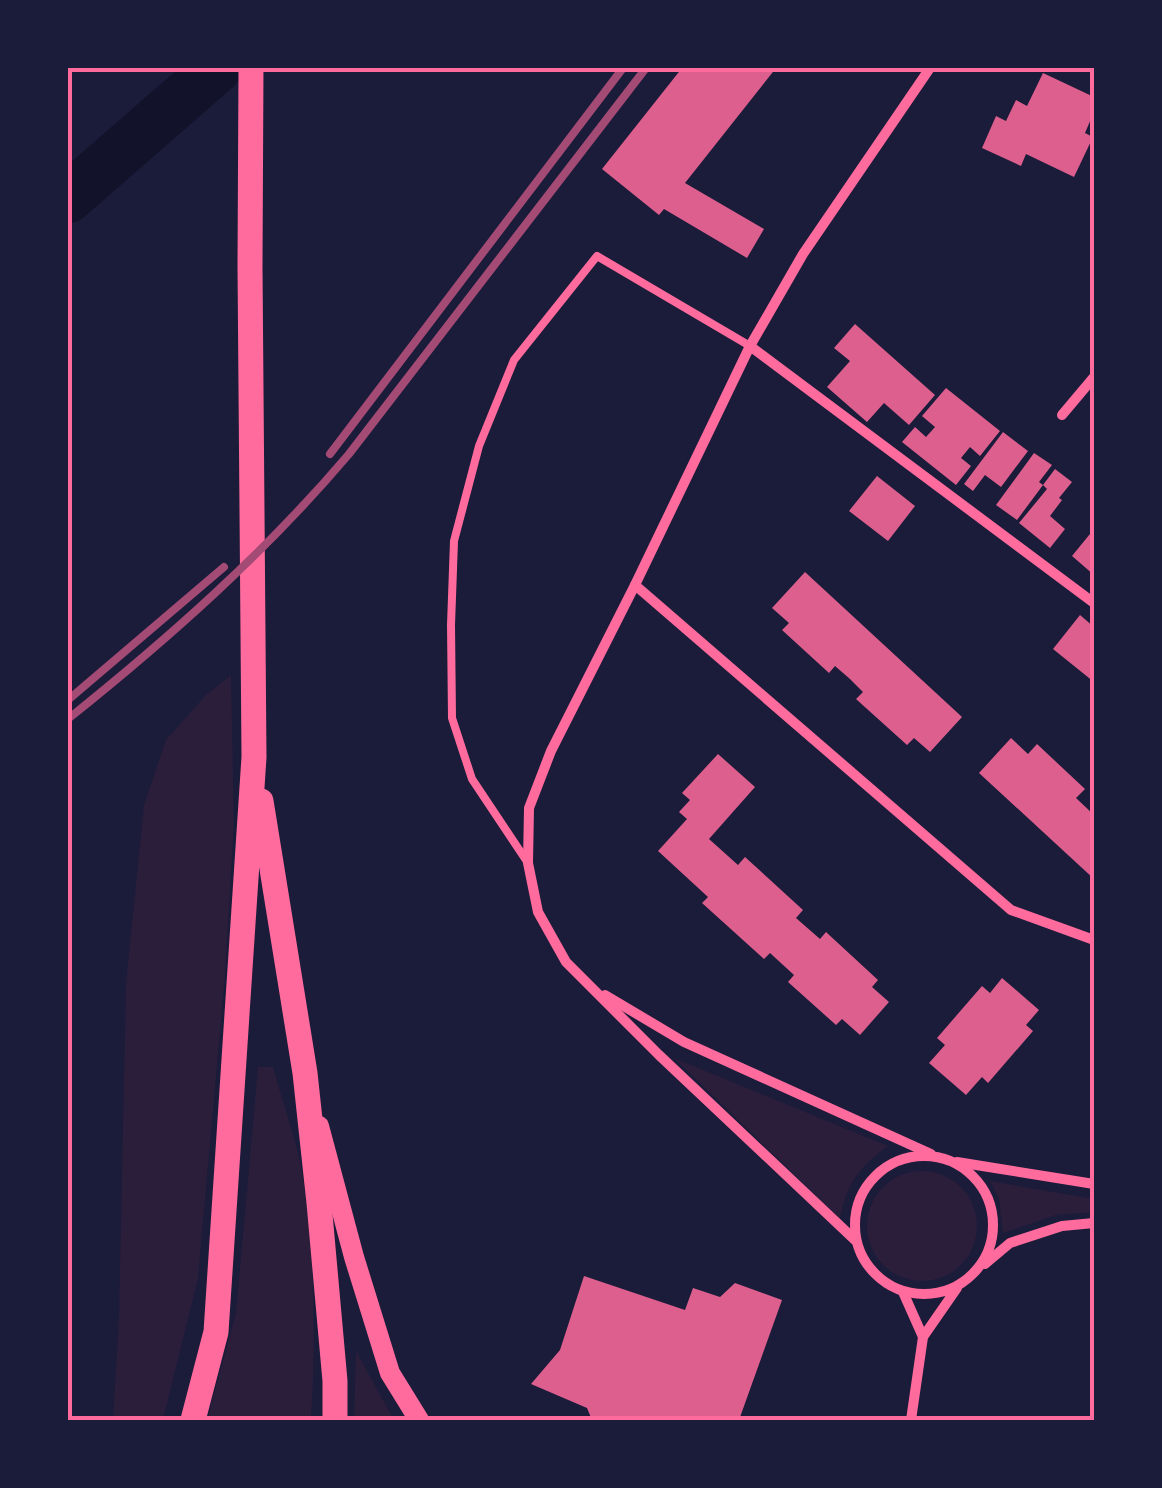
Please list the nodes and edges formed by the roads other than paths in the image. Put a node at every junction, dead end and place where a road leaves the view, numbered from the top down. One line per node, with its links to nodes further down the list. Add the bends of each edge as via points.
1 (251, 68): 8 (main road)
2 (930, 68): 3 (street, via 803,254)
3 (750, 346): 6 (street); 7 (street); 9 (lane, via 597,256 514,360 479,446 454,541 452,718 472,779)
4 (1094, 376): 5 (street)
5 (1062, 415)
6 (635, 586): 9 (street, via 529,808); 10 (street, via 1012,910)
7 (1094, 603)
8 (254, 757): 12 (main road); 22 (main road, via 216,1332)
9 (528, 863): 11 (street, via 538,912 566,962)
10 (1094, 940)
11 (591, 986): 13 (street, via 684,1042); 17 (street)
12 (305, 1073): 23 (main road); 24 (main road, via 390,1373)
13 (934, 1155): 14 (street); 17 (street, via 896,1162 876,1174 854,1216)
14 (953, 1162): 15 (street); 18 (street, via 980,1184 990,1206 993,1228)
15 (1094, 1184)
16 (1094, 1223): 18 (street, via 1010,1243)
17 (856, 1240): 20 (street, via 872,1272)
18 (976, 1271): 19 (street)
19 (958, 1286): 20 (street, via 941,1293); 21 (street)
20 (902, 1292): 21 (street)
21 (924, 1337): 25 (street)
22 (193, 1420)
23 (335, 1420)
24 (420, 1420)
25 (912, 1420)

